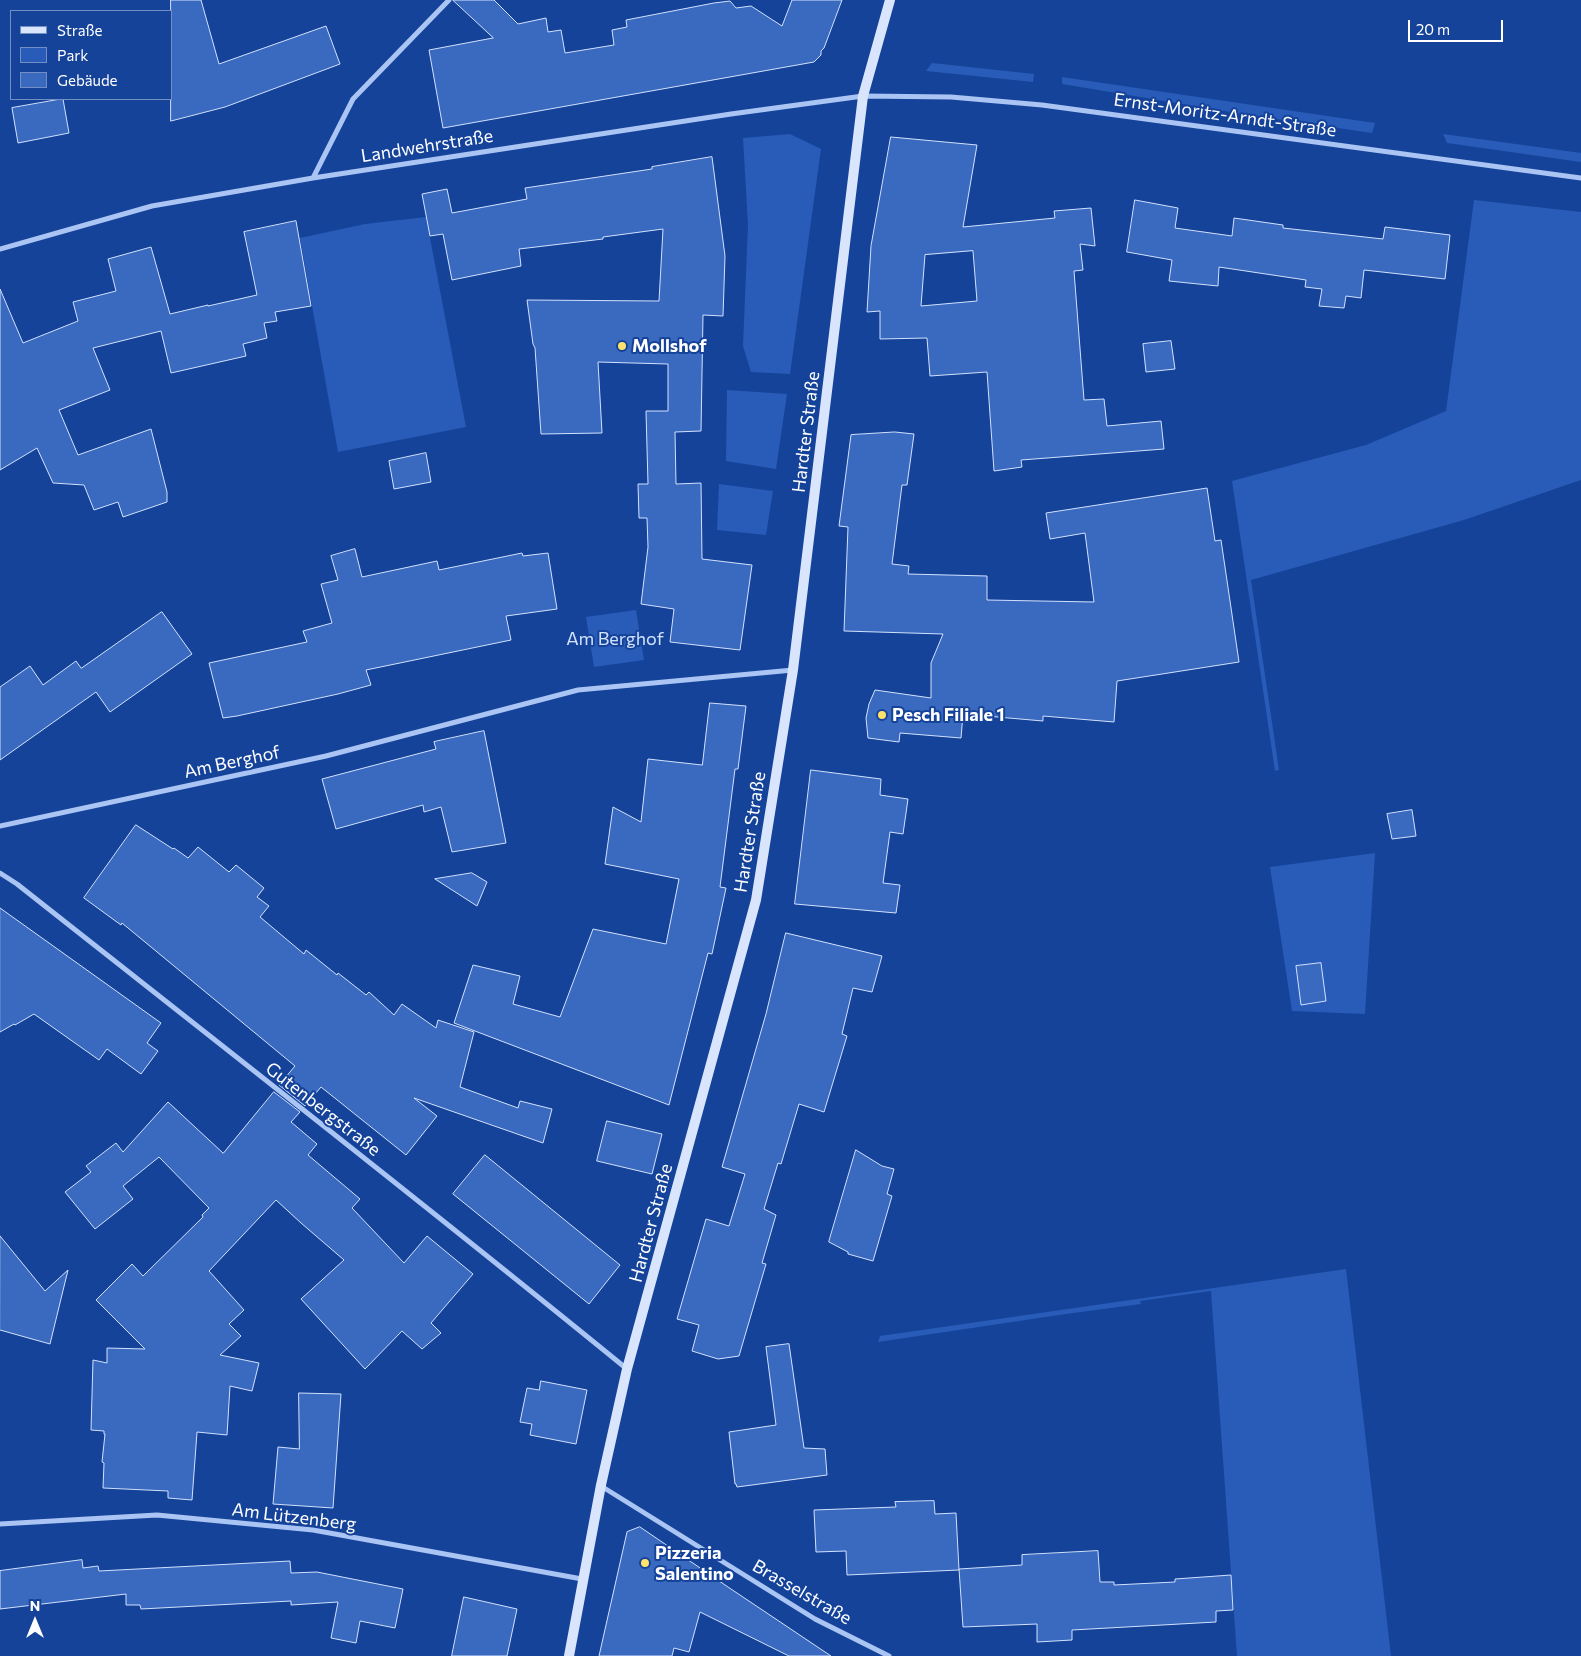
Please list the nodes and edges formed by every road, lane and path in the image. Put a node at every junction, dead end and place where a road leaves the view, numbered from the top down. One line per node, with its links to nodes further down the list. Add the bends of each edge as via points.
1 (450, 0): 4 (street, via 353,99)
2 (890, 0): 3 (main road, Hardter Straße)
3 (863, 96): 4 (street, Landwehrstraße); 5 (street, Ernst-Moritz-Arndt-Straße, via 951,97 1042,105); 7 (main road, Hardter Straße)
4 (313, 178): 6 (street, Landwehrstraße, via 152,206)
5 (1581, 178)
6 (0, 249)
7 (793, 670): 8 (street, Am Berghof, via 578,690 326,756); 10 (main road, Hardter Straße, via 756,900)
8 (0, 826)
9 (0, 874): 10 (street, Gutenbergstraße, via 17,884)
10 (627, 1369): 11 (main road, Hardter Straße)
11 (601, 1485): 13 (main road, Hardter Straße); 15 (street, Brasselstraße, via 815,1619)
12 (0, 1524): 13 (street, Am Lützenberg, via 157,1515 313,1530)
13 (582, 1579): 14 (main road, Hardter Straße)
14 (568, 1656)
15 (889, 1656)

